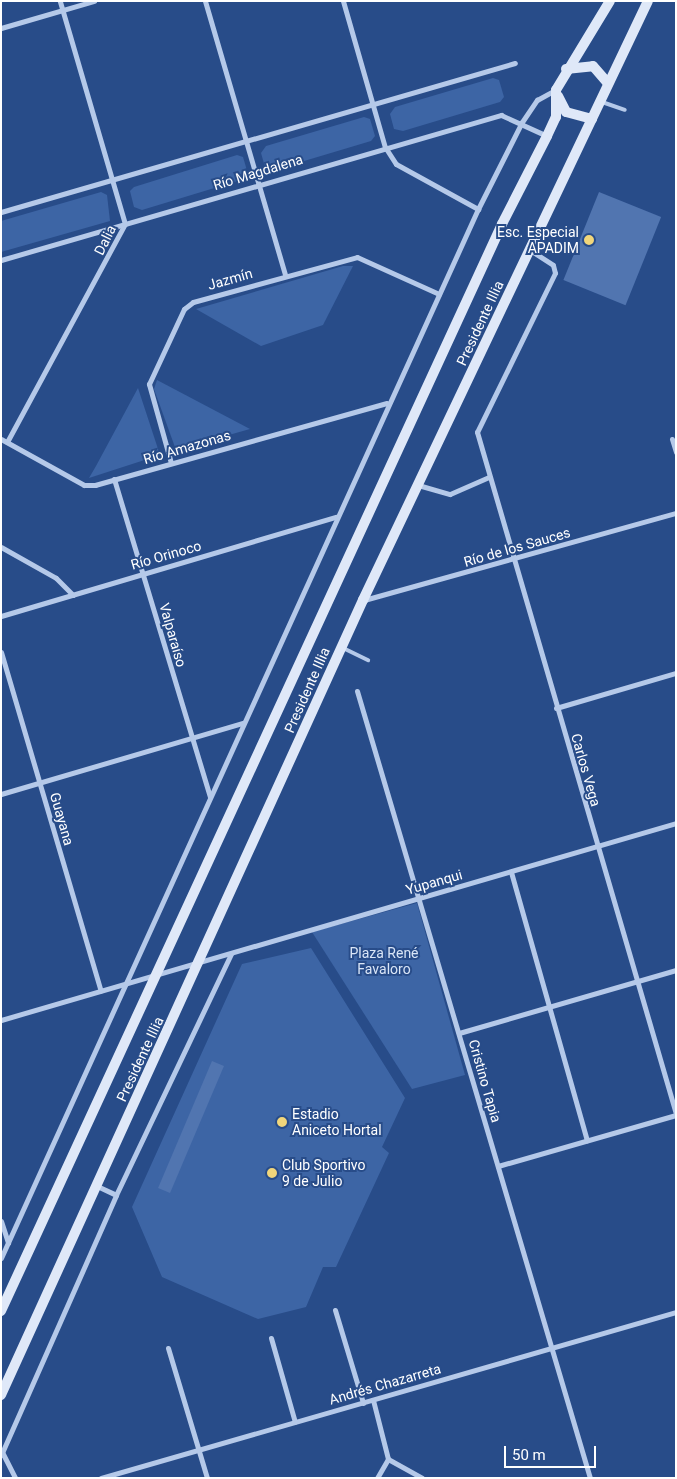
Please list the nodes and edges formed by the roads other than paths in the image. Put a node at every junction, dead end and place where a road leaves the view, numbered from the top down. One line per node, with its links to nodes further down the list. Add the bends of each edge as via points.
1 (60, 1): 7 (street, Dalia)
2 (94, 1): 7 (street)
3 (205, 1): 19 (street)
4 (343, 1): 14 (street)
5 (610, 1): 10 (main road, Presidente Illia)
6 (648, 1): 11 (main road, Presidente Illia)
7 (62, 10): 8 (street); 21 (street, Dalia)
8 (1, 28)
9 (515, 63): 14 (street)
10 (566, 69): 11 (main road, via 592,66); 12 (main road, Presidente Illia)
11 (608, 83): 13 (main road, Presidente Illia)
12 (556, 90): 16 (main road, via 566,112); 17 (street, via 537,100); 18 (main road, Presidente Illia, via 556,117)
13 (600, 101): 15 (lane); 16 (main road, Presidente Illia)
14 (373, 104): 19 (street); 20 (street)
15 (625, 110)
16 (592, 119): 26 (main road, Presidente Illia)
17 (522, 122): 18 (street, Río Magdalena); 20 (street, Río Magdalena, via 501,115); 23 (street)
18 (547, 136): 65 (main road, Presidente Illia, via 502,224)
19 (246, 141): 21 (street); 22 (street)
20 (385, 147): 22 (street, Río Magdalena); 23 (street, via 396,164)
21 (114, 180): 24 (street); 25 (street, Dalia)
22 (259, 183): 25 (street, Río Magdalena); 28 (street)
23 (478, 209): 29 (street)
24 (1, 212)
25 (125, 224): 27 (street, Río Magdalena); 33 (street, Dalia)
26 (530, 250): 36 (street, Carlos Vega, via 553,265 555,273 478,432); 38 (main road, Presidente Illia)
27 (1, 260)
28 (285, 275): 29 (street, Jazmín, via 357,256); 35 (street, Jazmín, via 184,309 149,384)
29 (439, 294): 30 (street)
30 (387, 403): 35 (street, Río Amazonas); 40 (street)
31 (1, 438): 33 (street, Río Amazonas)
32 (672, 439): 34 (street)
33 (7, 442): 37 (street, Río Amazonas, via 84,485)
34 (676, 452)
35 (171, 463): 37 (street, Río Amazonas)
36 (489, 477): 38 (street, via 450,494); 42 (street, Carlos Vega)
37 (114, 479): 43 (street, Valparaíso)
38 (418, 486): 45 (main road, Presidente Illia)
39 (676, 513): 42 (street, Río de los Sauces)
40 (337, 517): 43 (street, Río Orinoco); 53 (street)
41 (1, 547): 44 (street, via 56,578)
42 (513, 559): 45 (street, Río de los Sauces); 52 (street, Carlos Vega)
43 (143, 574): 44 (street, Río Orinoco); 54 (street, Valparaíso)
44 (73, 595): 46 (street, Río Orinoco)
45 (363, 600): 47 (main road, Presidente Illia)
46 (1, 616)
47 (342, 648): 49 (lane); 63 (main road, Presidente Illia)
48 (1, 652): 55 (street, Guayana)
49 (368, 660)
50 (676, 673): 52 (street)
51 (357, 691): 61 (street, Cristino Tapia)
52 (556, 708): 59 (street, Carlos Vega)
53 (243, 723): 54 (street); 57 (street)
54 (192, 738): 55 (street); 57 (street, Valparaíso)
55 (40, 783): 56 (street); 68 (street, Guayana)
56 (1, 794)
57 (210, 798): 67 (street)
58 (676, 823): 59 (street, Yupanqui)
59 (597, 846): 60 (street, Yupanqui); 66 (street, Carlos Vega)
60 (511, 872): 61 (street, Yupanqui); 69 (street)
61 (420, 898): 62 (street, Yupanqui); 71 (street, Cristino Tapia)
62 (231, 954): 63 (street, Yupanqui); 76 (street)
63 (200, 962): 65 (street, Yupanqui); 75 (main road, Presidente Illia)
64 (676, 970): 66 (street)
65 (155, 974): 67 (street, Yupanqui); 81 (main road, Presidente Illia)
66 (638, 981): 69 (street); 72 (street, Carlos Vega)
67 (125, 984): 68 (street, Yupanqui); 78 (street)
68 (101, 991): 70 (street, Yupanqui)
69 (549, 1007): 71 (street); 73 (street)
70 (1, 1020)
71 (459, 1033): 74 (street, Cristino Tapia)
72 (676, 1114): 73 (street)
73 (587, 1140): 74 (street)
74 (498, 1166): 85 (street, Cristino Tapia)
75 (97, 1186): 76 (street); 86 (main road, Presidente Illia)
76 (116, 1195): 91 (street)
77 (1, 1221): 78 (street)
78 (8, 1243): 79 (street)
79 (1, 1258)
80 (335, 1310): 88 (street)
81 (1, 1311)
82 (676, 1312): 85 (street, Andrés Chazarreta)
83 (271, 1338): 89 (street)
84 (168, 1348): 90 (street)
85 (552, 1348): 87 (street, Andrés Chazarreta); 98 (street, Cristino Tapia)
86 (1, 1395)
87 (372, 1400): 88 (street, Andrés Chazarreta); 92 (street)
88 (363, 1402): 89 (street, Andrés Chazarreta)
89 (295, 1422): 90 (street, Andrés Chazarreta)
90 (199, 1450): 94 (street, Andrés Chazarreta); 95 (street)
91 (2, 1453): 93 (street)
92 (388, 1458): 96 (street); 97 (street)
93 (15, 1478)
94 (101, 1478)
95 (208, 1478)
96 (377, 1478)
97 (422, 1478)
98 (590, 1478)

